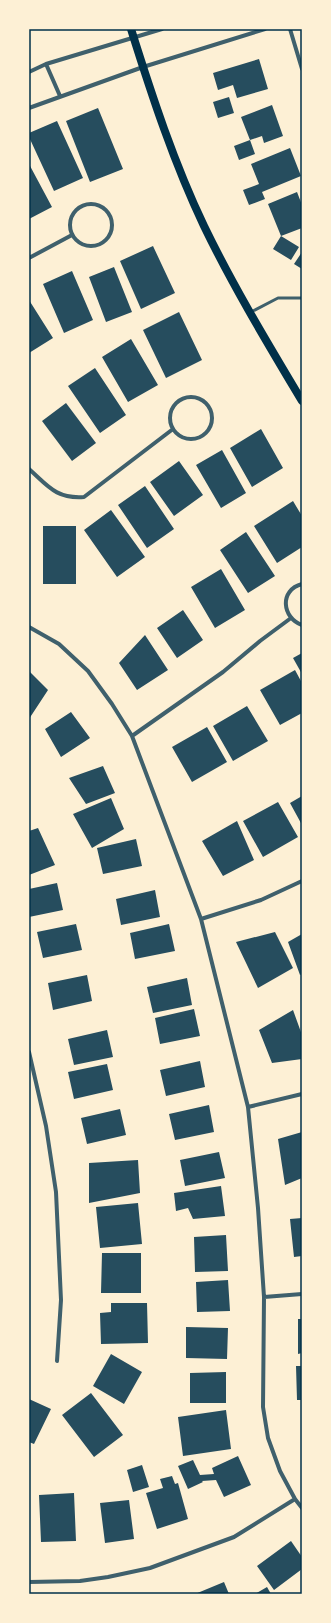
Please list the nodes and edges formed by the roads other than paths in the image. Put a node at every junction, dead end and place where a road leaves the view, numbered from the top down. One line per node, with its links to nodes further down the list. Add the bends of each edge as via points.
1 (131, 29): 5 (main road)
2 (162, 29): 5 (street)
3 (265, 29): 7 (street)
4 (290, 29): 8 (street)
5 (134, 38): 6 (street); 7 (main road)
6 (46, 64): 9 (street); 10 (street)
7 (143, 67): 10 (street); 15 (main road, via 177,162 204,225)
8 (302, 69)
9 (29, 72)
10 (60, 96): 11 (street)
11 (29, 108)
12 (72, 235): 12 (street, via 85,245 101,244 112,231 110,215 98,204 81,206 71,219); 13 (street)
13 (29, 258)
14 (302, 298): 15 (lane, via 278,298)
15 (249, 312): 16 (main road)
16 (302, 401)
17 (174, 429): 17 (street, via 190,440 203,436 208,431 212,418 208,405 191,398 180,401 170,417); 18 (street, via 84,497 60,495)
18 (29, 469)
19 (302, 584): 20 (street, via 293,588 286,599)
20 (291, 618): 21 (street); 23 (street, via 223,672)
21 (302, 625)
22 (29, 627): 23 (street, via 59,644 88,672)
23 (132, 736): 25 (street)
24 (302, 881): 25 (street, via 261,900)
25 (201, 919): 29 (street)
26 (29, 1052): 27 (street)
27 (30, 1061): 32 (street, via 46,1126 56,1192 60,1300)
28 (302, 1094): 29 (street)
29 (248, 1107): 31 (street)
30 (302, 1294): 31 (street)
31 (264, 1297): 33 (street, via 263,1408 268,1438)
32 (57, 1361)
33 (294, 1499): 34 (street); 35 (street, via 234,1537 150,1568 80,1581)
34 (302, 1508)
35 (29, 1582)

